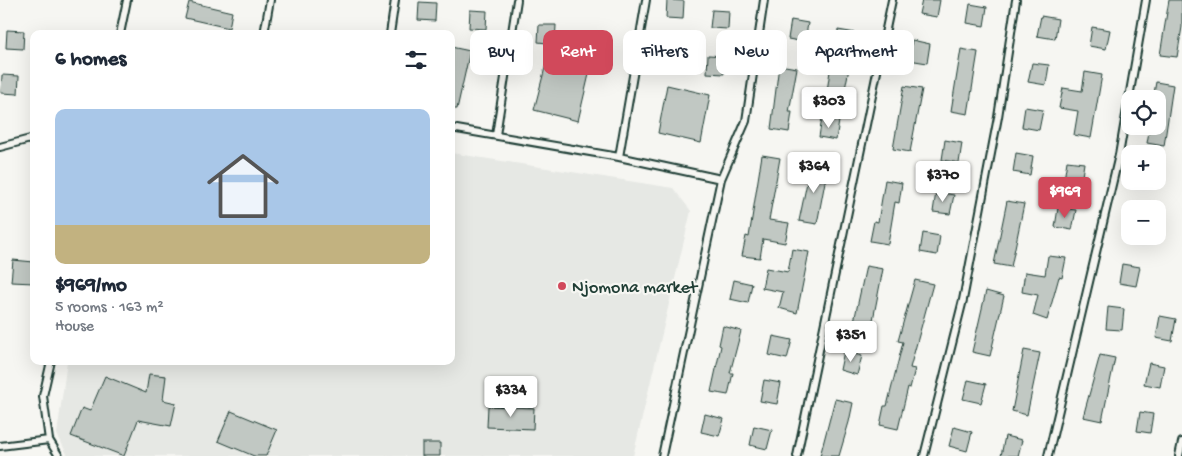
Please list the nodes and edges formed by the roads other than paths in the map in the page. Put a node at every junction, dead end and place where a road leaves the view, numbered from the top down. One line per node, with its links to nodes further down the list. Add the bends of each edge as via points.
1 (127, 0): 10 (lane)
2 (270, 0): 11 (lane)
3 (395, 0): 12 (lane)
4 (517, 0): 14 (lane)
5 (646, 0): 17 (lane)
6 (764, 0): 18 (lane, via 746,121)
7 (892, 0): 25 (lane)
8 (1016, 0): 26 (lane, via 998,117 963,300)
9 (1146, 0): 27 (lane, via 1118,155)
10 (121, 30)
11 (265, 30)
12 (391, 30)
13 (455, 129): 14 (lane)
14 (496, 135): 17 (lane)
15 (30, 139): 16 (lane)
16 (0, 147)
17 (619, 157): 18 (lane)
18 (722, 180): 24 (lane)
19 (50, 365): 20 (lane, via 43,396)
20 (49, 440): 22 (lane); 23 (lane)
21 (1182, 442): 28 (lane)
22 (0, 446)
23 (59, 456)
24 (662, 456)
25 (797, 456)
26 (924, 456)
27 (1048, 456)
28 (1179, 456)

